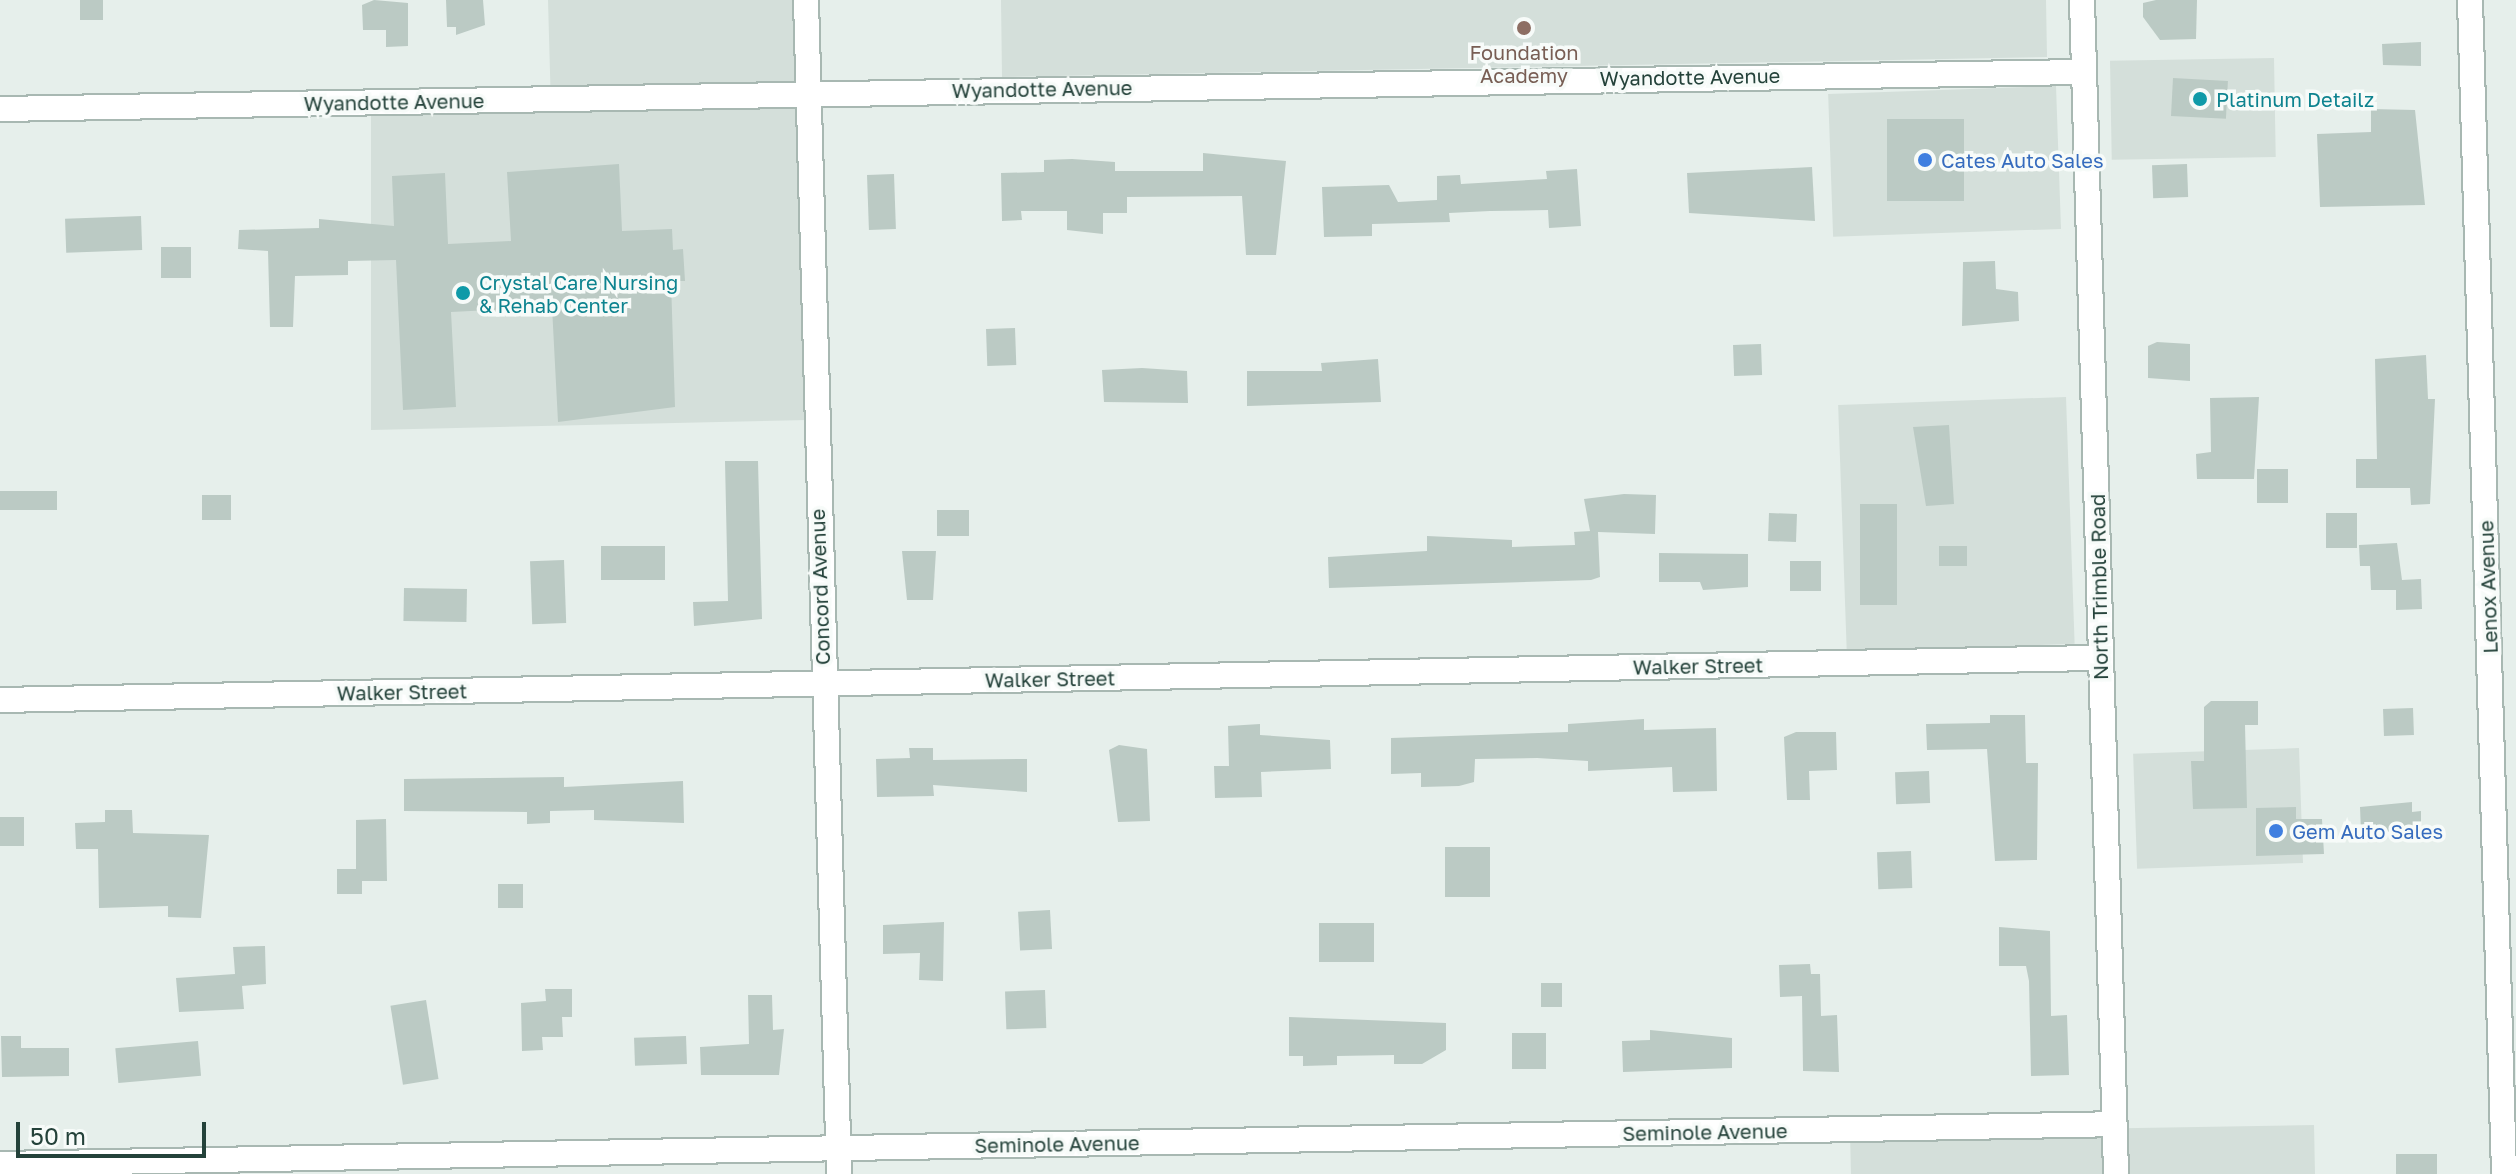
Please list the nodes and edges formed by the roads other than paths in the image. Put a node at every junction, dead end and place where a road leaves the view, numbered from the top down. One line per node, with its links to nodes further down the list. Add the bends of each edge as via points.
1 (806, 0): 5 (street, Concord Avenue)
2 (2082, 0): 4 (street, North Trimble Road)
3 (2470, 0): 15 (street, Lenox Avenue)
4 (2084, 72): 5 (street, Wyandotte Avenue); 7 (street, North Trimble Road)
5 (809, 95): 6 (street, Wyandotte Avenue); 8 (street, Concord Avenue)
6 (0, 109)
7 (2101, 658): 8 (street, Walker Street); 10 (street, North Trimble Road)
8 (823, 683): 9 (street, Walker Street); 11 (street, Concord Avenue)
9 (0, 700)
10 (2114, 1124): 11 (street, Seminole Avenue); 14 (street, North Trimble Road)
11 (839, 1148): 12 (street, Seminole Avenue); 13 (street, Concord Avenue)
12 (0, 1164)
13 (839, 1174)
14 (2116, 1174)
15 (2504, 1174)

